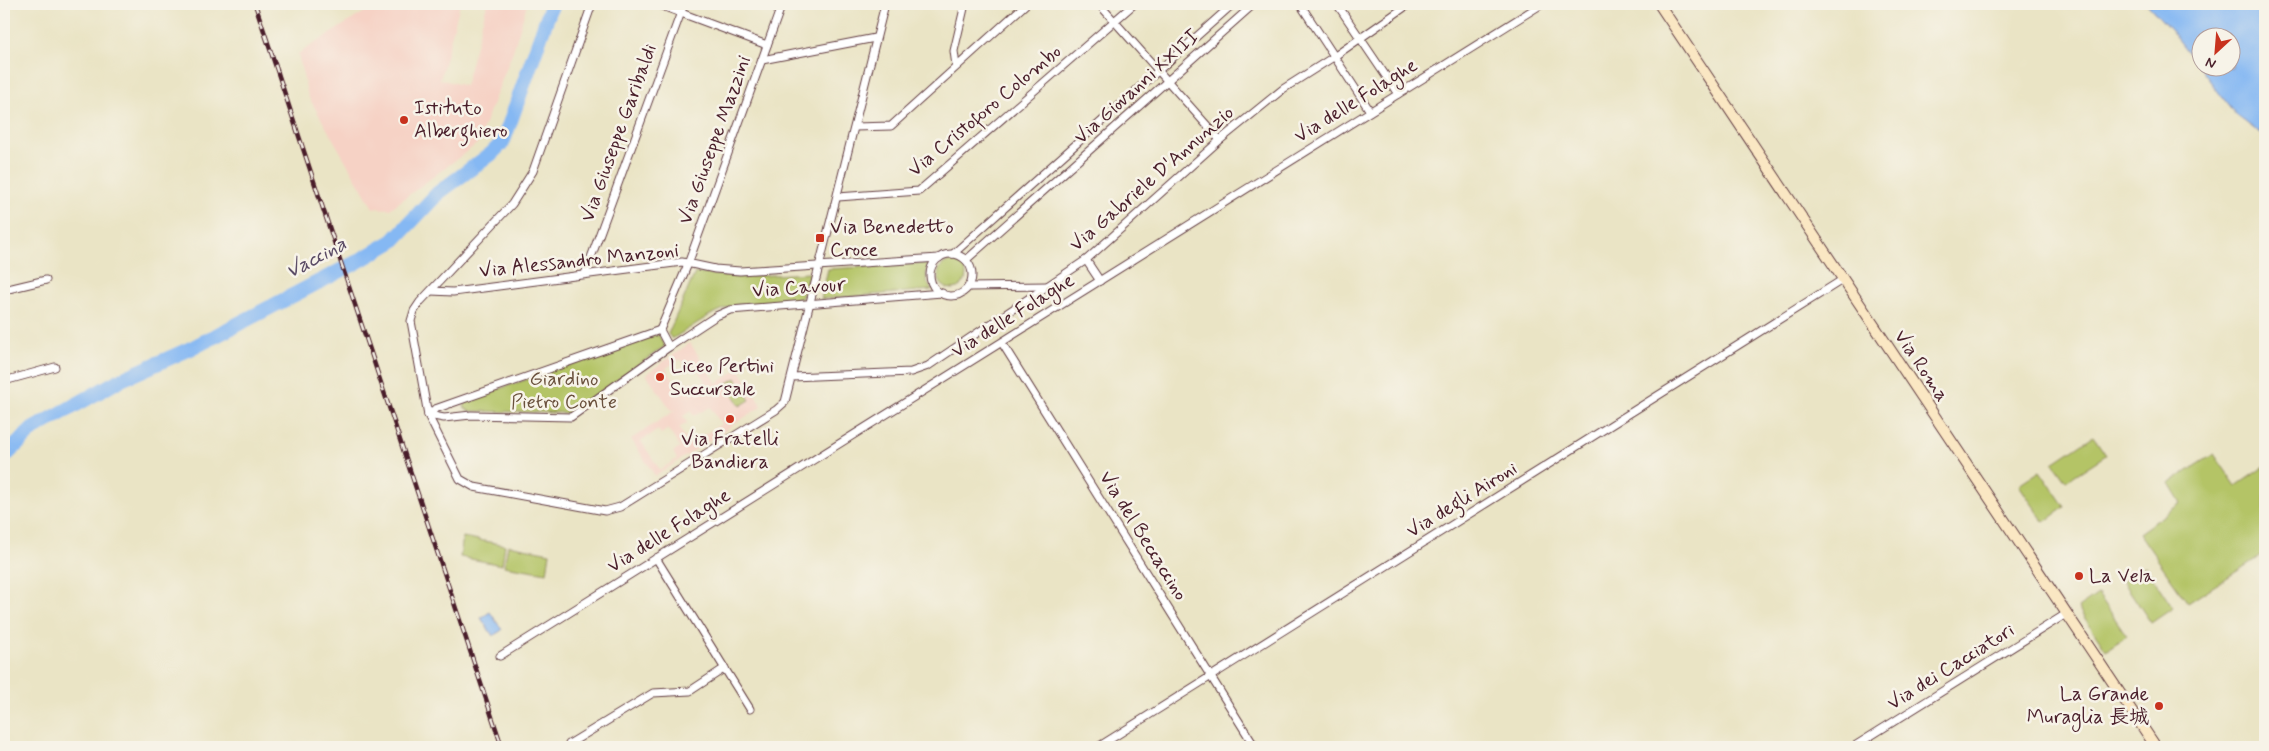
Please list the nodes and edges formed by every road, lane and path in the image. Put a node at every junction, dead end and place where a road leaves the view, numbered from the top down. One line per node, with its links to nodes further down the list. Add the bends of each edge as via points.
1 (592, 4): 47 (street, via 539,156 526,184 512,204)
2 (657, 4): 17 (street)
3 (684, 4): 17 (street, Via Giuseppe Garibaldi)
4 (782, 4): 21 (street, Via Giuseppe Mazzini)
5 (885, 4): 20 (street)
6 (965, 4): 24 (street, via 954,51)
7 (1026, 4): 24 (street)
8 (1099, 4): 18 (street)
9 (1134, 4): 18 (street, Via Cristoforo Colombo)
10 (1233, 4): 25 (street, Via Giovanni XXIII)
11 (1254, 4): 26 (street, Via Giovanni XXIII)
12 (1300, 4): 22 (street)
13 (1337, 4): 19 (street)
14 (1409, 4): 19 (street, Via Gabriele D'Annunzio)
15 (1542, 4): 27 (street, Via delle Folaghe)
16 (1659, 4): 42 (street, Via Roma)
17 (681, 13): 21 (street); 40 (street, Via Giuseppe Garibaldi)
18 (1114, 21): 25 (street); 33 (street, Via Cristoforo Colombo, via 919,191)
19 (1359, 37): 22 (street, Via Gabriele D'Annunzio); 27 (street)
20 (875, 38): 23 (street); 29 (street)
21 (767, 45): 23 (street, Via Giuseppe Mazzini)
22 (1335, 56): 28 (street); 30 (street, Via Gabriele D'Annunzio, via 1283,89)
23 (762, 60): 38 (street, Via Giuseppe Mazzini)
24 (956, 66): 29 (street, via 891,126)
25 (1158, 71): 26 (street); 31 (street, Via Giovanni XXIII)
26 (1168, 81): 30 (street); 32 (street, Via Giovanni XXIII)
27 (1398, 94): 28 (street, Via delle Folaghe)
28 (1370, 111): 43 (street, Via delle Folaghe)
29 (855, 126): 33 (street)
30 (1220, 140): 37 (street, Via Gabriele D'Annunzio)
31 (1054, 164): 32 (street); 34 (street, Via Giovanni XXIII)
32 (1063, 174): 36 (street, Via Giovanni XXIII)
33 (838, 197): 39 (street)
34 (953, 254): 35 (street); 36 (street)
35 (939, 258): 39 (street, Via Alessandro Manzoni); 48 (street, via 930,276)
36 (966, 260): 45 (street, via 972,270)
37 (1086, 260): 43 (street); 44 (street, Via Gabriele D'Annunzio)
38 (688, 264): 39 (street, Via Alessandro Manzoni, via 740,271); 40 (street, Via Alessandro Manzoni, via 682,262); 50 (street, Via Giuseppe Mazzini)
39 (820, 266): 49 (street)
40 (584, 274): 47 (street, Via Alessandro Manzoni, via 453,292)
41 (46, 280): 46 (street)
42 (1842, 280): 58 (street, Via Roma); 61 (street, Via degli Aironi)
43 (1100, 281): 51 (street, Via delle Folaghe)
44 (1048, 286): 45 (street); 54 (street, Via Gabriele D'Annunzio, via 922,370)
45 (968, 287): 48 (street, via 953,296)
46 (4, 290)
47 (431, 291): 56 (street, via 417,306 411,321)
48 (942, 293): 49 (street, Via Cavour)
49 (809, 304): 52 (street, Via Cavour, via 730,310); 54 (street)
50 (660, 330): 52 (street); 56 (street, via 435,409)
51 (1002, 343): 57 (street, Via delle Folaghe); 61 (street, Via del Beccaccino)
52 (669, 347): 56 (street, Via Cavour, via 569,417 471,415 444,418)
53 (55, 367): 55 (street)
54 (792, 377): 56 (street, via 787,398 776,410 610,511 466,484 456,472)
55 (4, 381)
56 (428, 415)
57 (656, 558): 59 (street, Via delle Folaghe); 60 (street)
58 (2066, 614): 66 (street, Via dei Cacciatori); 67 (street, Via Roma)
59 (500, 656)
60 (725, 668): 62 (street); 63 (street, via 690,691 653,693)
61 (1211, 676): 64 (street, Via degli Aironi); 65 (street, Via del Beccaccino)
62 (750, 709)
63 (568, 747)
64 (1098, 747)
65 (1255, 747)
66 (1853, 747)
67 (2156, 747)

